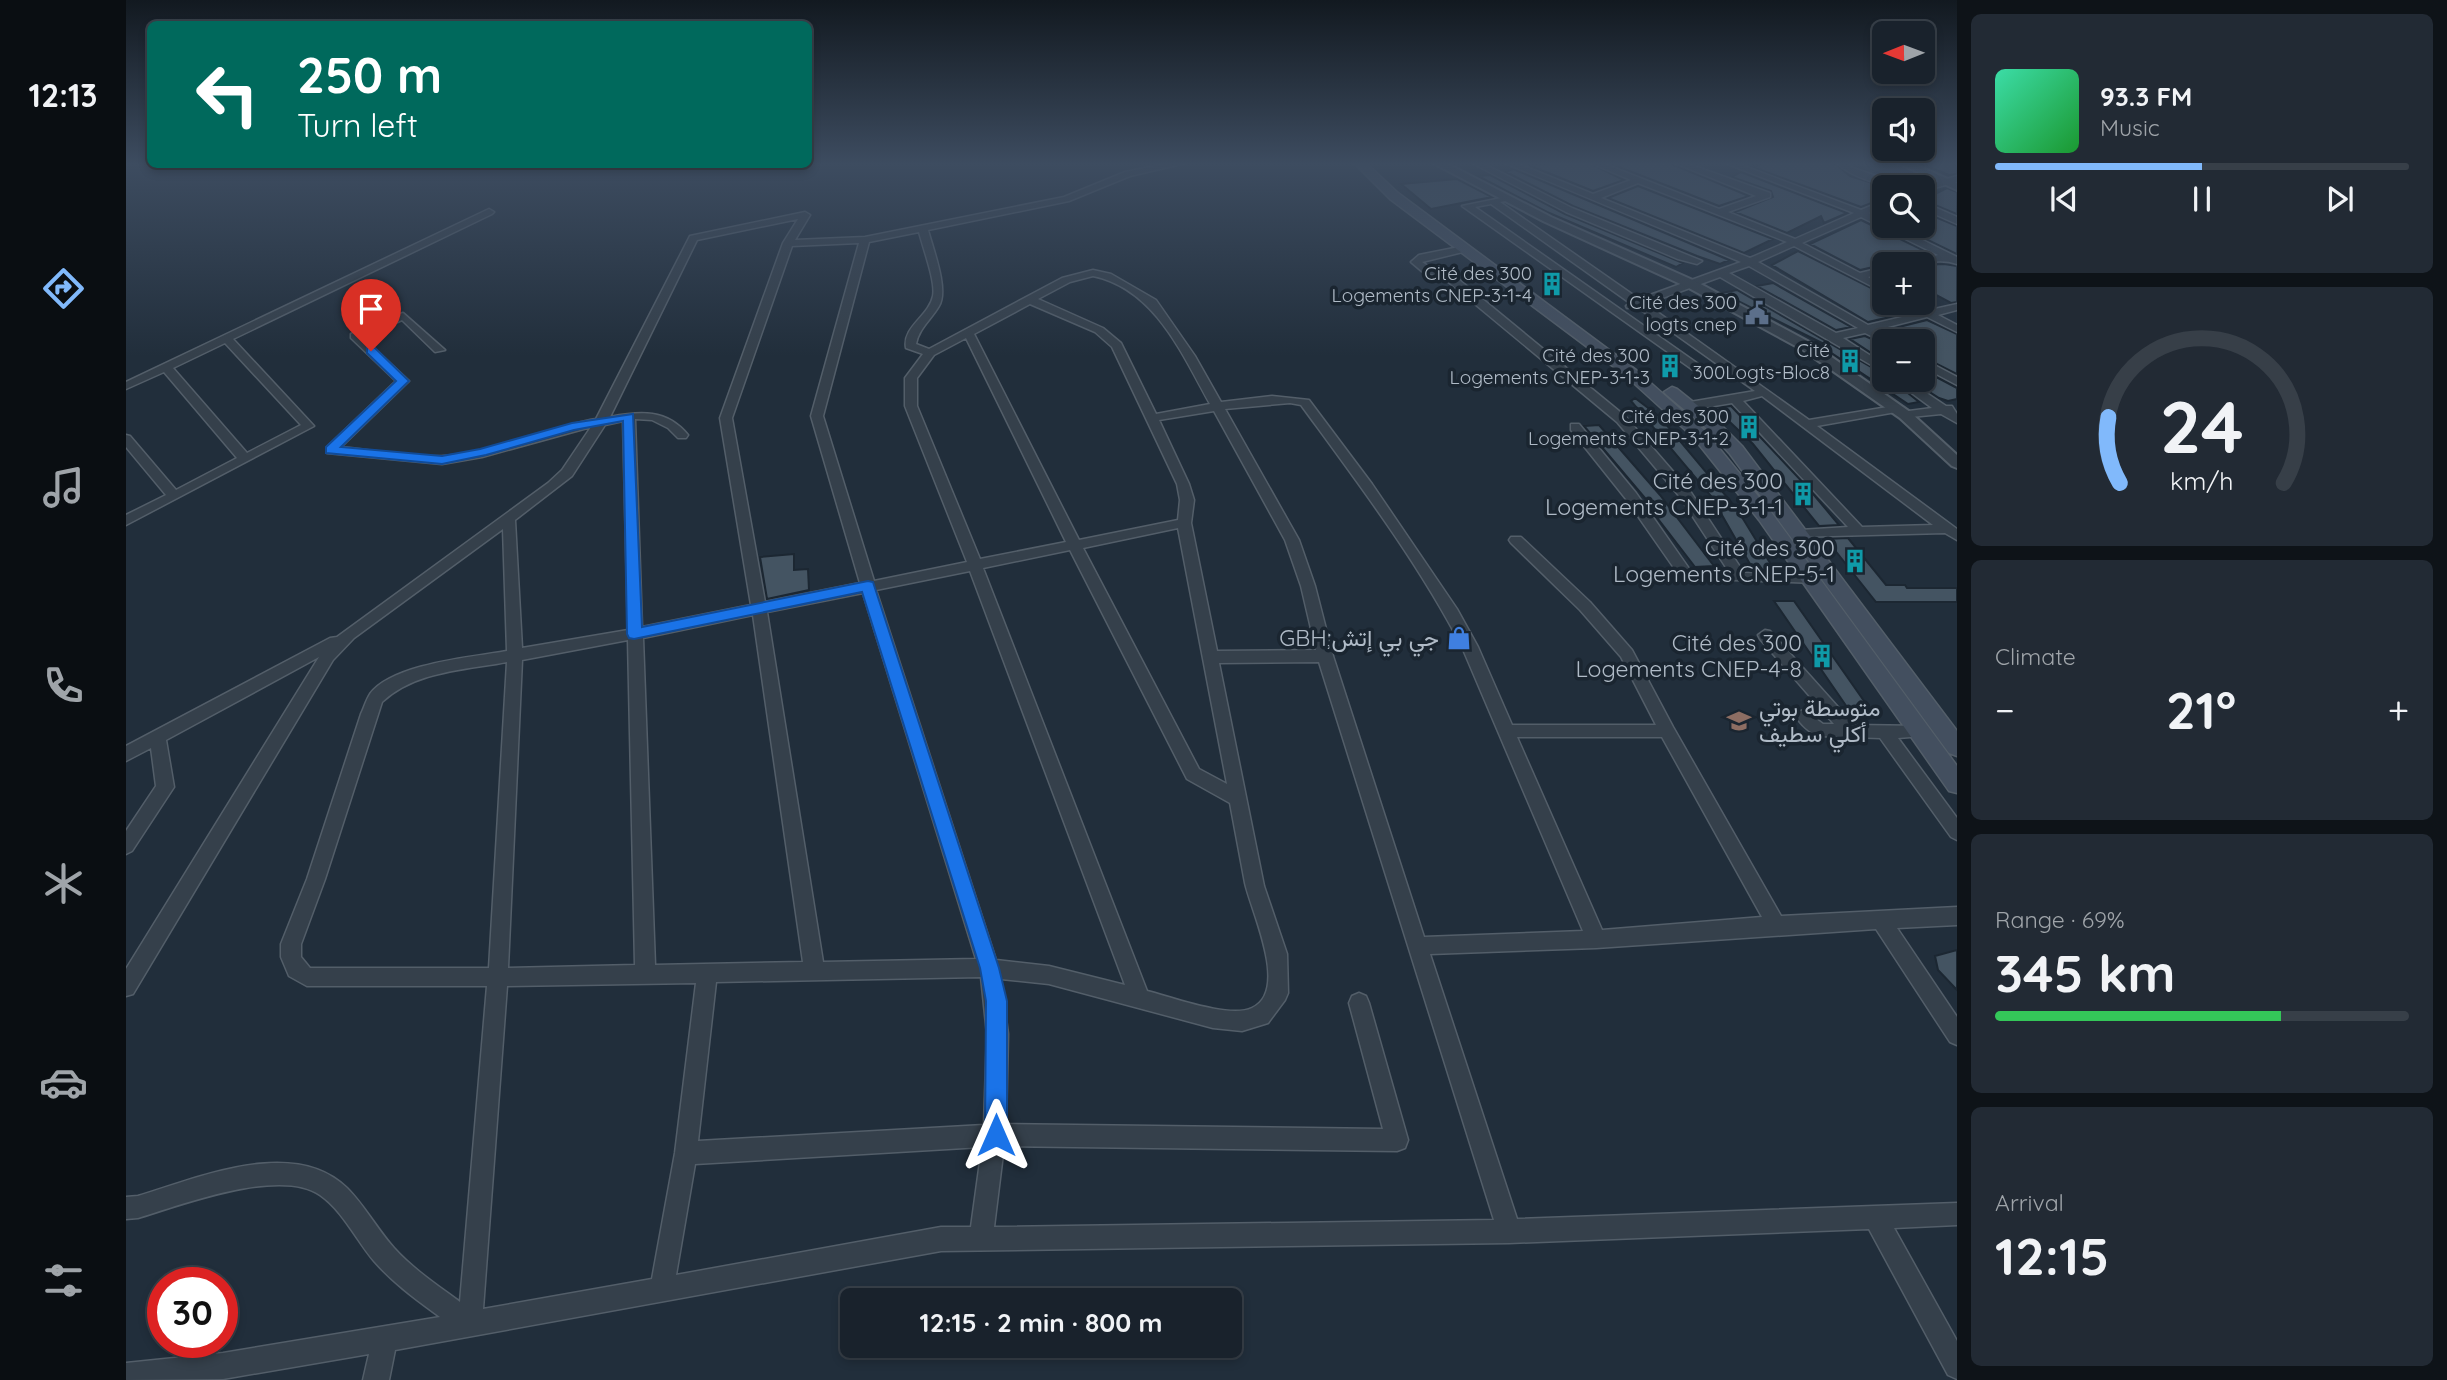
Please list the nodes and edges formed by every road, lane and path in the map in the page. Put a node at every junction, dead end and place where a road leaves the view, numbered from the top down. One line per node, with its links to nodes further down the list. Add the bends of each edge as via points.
1 (457, 227): 40 (street)
2 (745, 227): 59 (street, via 693,238)
3 (797, 227): 18 (street)
4 (931, 227): 14 (street)
5 (1435, 227): 19 (main road)
6 (1452, 227): 52 (main road)
7 (1497, 227): 31 (street)
8 (1536, 227): 29 (street)
9 (1562, 227): 27 (street)
10 (1612, 227): 21 (street)
11 (1666, 227): 22 (street)
12 (1758, 227): 17 (street)
13 (1828, 227): 17 (street)
14 (923, 229): 16 (street); 42 (street, via 938,304 914,331 910,346)
15 (1911, 238): 20 (street)
16 (865, 240): 18 (street); 78 (street, via 817,416)
17 (1794, 242): 22 (street); 25 (street)
18 (788, 243): 79 (street, via 726,418)
19 (1464, 249): 76 (street, via 1416,262 1422,269 1443,272 1621,419 1685,494); 77 (main road, via 1630,373 1699,434)
20 (1952, 259)
21 (1697, 261)
22 (1749, 262): 23 (street); 36 (street)
23 (1721, 273): 27 (street); 39 (street)
24 (1872, 273): 25 (street)
25 (1859, 276): 26 (street)
26 (1872, 283)
27 (1691, 284): 29 (street); 55 (street, via 1808,347)
28 (1030, 300): 37 (street); 53 (street, via 1066,280 1093,273 1132,289 1152,302); 57 (street, via 1110,337 1122,352)
29 (1639, 304): 31 (street); 49 (street)
30 (1957, 307): 32 (street)
31 (1615, 310): 46 (street)
32 (1935, 312)
33 (1921, 315): 36 (street)
34 (1932, 315): 35 (street)
35 (1957, 329)
36 (1869, 330): 38 (street); 39 (street)
37 (968, 332): 42 (street); 74 (street)
38 (1872, 332)
39 (1834, 337): 43 (street)
40 (226, 338): 44 (street); 64 (street, via 307,426)
41 (439, 350): 59 (street, via 403,316 355,336 403,381 331,450 442,460)
42 (930, 353): 75 (street, via 911,378 911,406)
43 (1872, 362)
44 (166, 367): 48 (street); 64 (street)
45 (1935, 369): 47 (street)
46 (1707, 375)
47 (1957, 382)
48 (126, 386)
49 (1763, 392): 51 (street); 60 (street)
50 (1921, 392): 54 (street)
51 (1735, 399): 52 (street); 70 (street)
52 (1690, 406): 72 (main road, via 1736,450)
53 (1218, 408): 57 (street); 84 (street, via 1292,540); 87 (street, via 1289,399 1309,406 1451,613)
54 (1951, 409): 55 (street); 58 (street)
55 (1901, 411): 60 (street); 65 (street)
56 (629, 417): 59 (street); 62 (street, via 659,416); 81 (street)
57 (1152, 418): 69 (street, via 1183,484 1187,500)
58 (1957, 419)
59 (601, 422): 67 (street, via 567,473)
60 (1807, 424): 71 (street)
61 (1575, 426): 76 (street, via 1686,575)
62 (682, 435)
63 (126, 439): 66 (street)
64 (245, 459): 66 (street)
65 (1957, 463)
66 (174, 496): 68 (street)
67 (509, 520): 80 (street); 83 (street)
68 (126, 522)
69 (1184, 523): 74 (street); 85 (street)
70 (1859, 531): 71 (street); 72 (street)
71 (1952, 532)
72 (1801, 534): 93 (main road)
73 (1516, 540): 89 (street, via 1627,654)
74 (1074, 546): 75 (street); 96 (street, via 1194,774)
75 (976, 566): 78 (street); 110 (street)
76 (1740, 577): 77 (street)
77 (1810, 580): 88 (main road)
78 (868, 586): 79 (street); 104 (street)
79 (759, 609): 81 (street); 105 (street)
80 (349, 634): 92 (street); 109 (street, via 328,656)
81 (634, 634): 83 (street); 107 (street)
82 (1765, 635): 90 (street)
83 (515, 656): 108 (street); 108 (street, via 422,672 388,687 376,698 291,944 296,969 307,976)
84 (1325, 656): 85 (street); 103 (street)
85 (1212, 657): 96 (street)
86 (1804, 716): 90 (street, via 1819,730)
87 (1506, 731): 89 (street); 102 (street)
88 (1917, 731): 91 (street); 95 (main road)
89 (1667, 732): 101 (street)
90 (1850, 732): 91 (street)
91 (1885, 732): 97 (street)
92 (158, 738): 94 (street); 98 (street, via 165,787)
93 (1957, 747)
94 (126, 754)
95 (1957, 785)
96 (1238, 799): 110 (street, via 1255,887 1273,938 1278,993 1261,1016 1242,1021)
97 (1957, 832)
98 (126, 846)
99 (1957, 916): 100 (street)
100 (1881, 920): 101 (street); 112 (street)
101 (1776, 925): 102 (street)
102 (1596, 939): 103 (street)
103 (1418, 946): 118 (street)
104 (989, 968): 105 (street); 110 (street, via 1049,975); 113 (street, via 997,1001)
105 (814, 970): 106 (street)
106 (707, 972): 107 (street); 114 (street)
107 (645, 973): 108 (street)
108 (498, 977): 121 (street)
109 (126, 987)
110 (1140, 999)
111 (1359, 1003): 113 (street, via 1397,1140)
112 (1957, 1035)
113 (996, 1135): 114 (street); 119 (street)
114 (686, 1153): 120 (street)
115 (126, 1208): 121 (street, via 236,1178 286,1174 321,1182 354,1212 387,1259)
116 (1957, 1214): 117 (street)
117 (1875, 1217): 118 (street); 123 (street)
118 (1509, 1231): 119 (street)
119 (981, 1238): 120 (street, via 941,1239)
120 (662, 1289): 121 (street)
121 (470, 1325): 122 (street)
122 (385, 1339): 124 (street, via 223,1366); 125 (street)
123 (1957, 1366)
124 (126, 1376)
125 (376, 1380)

